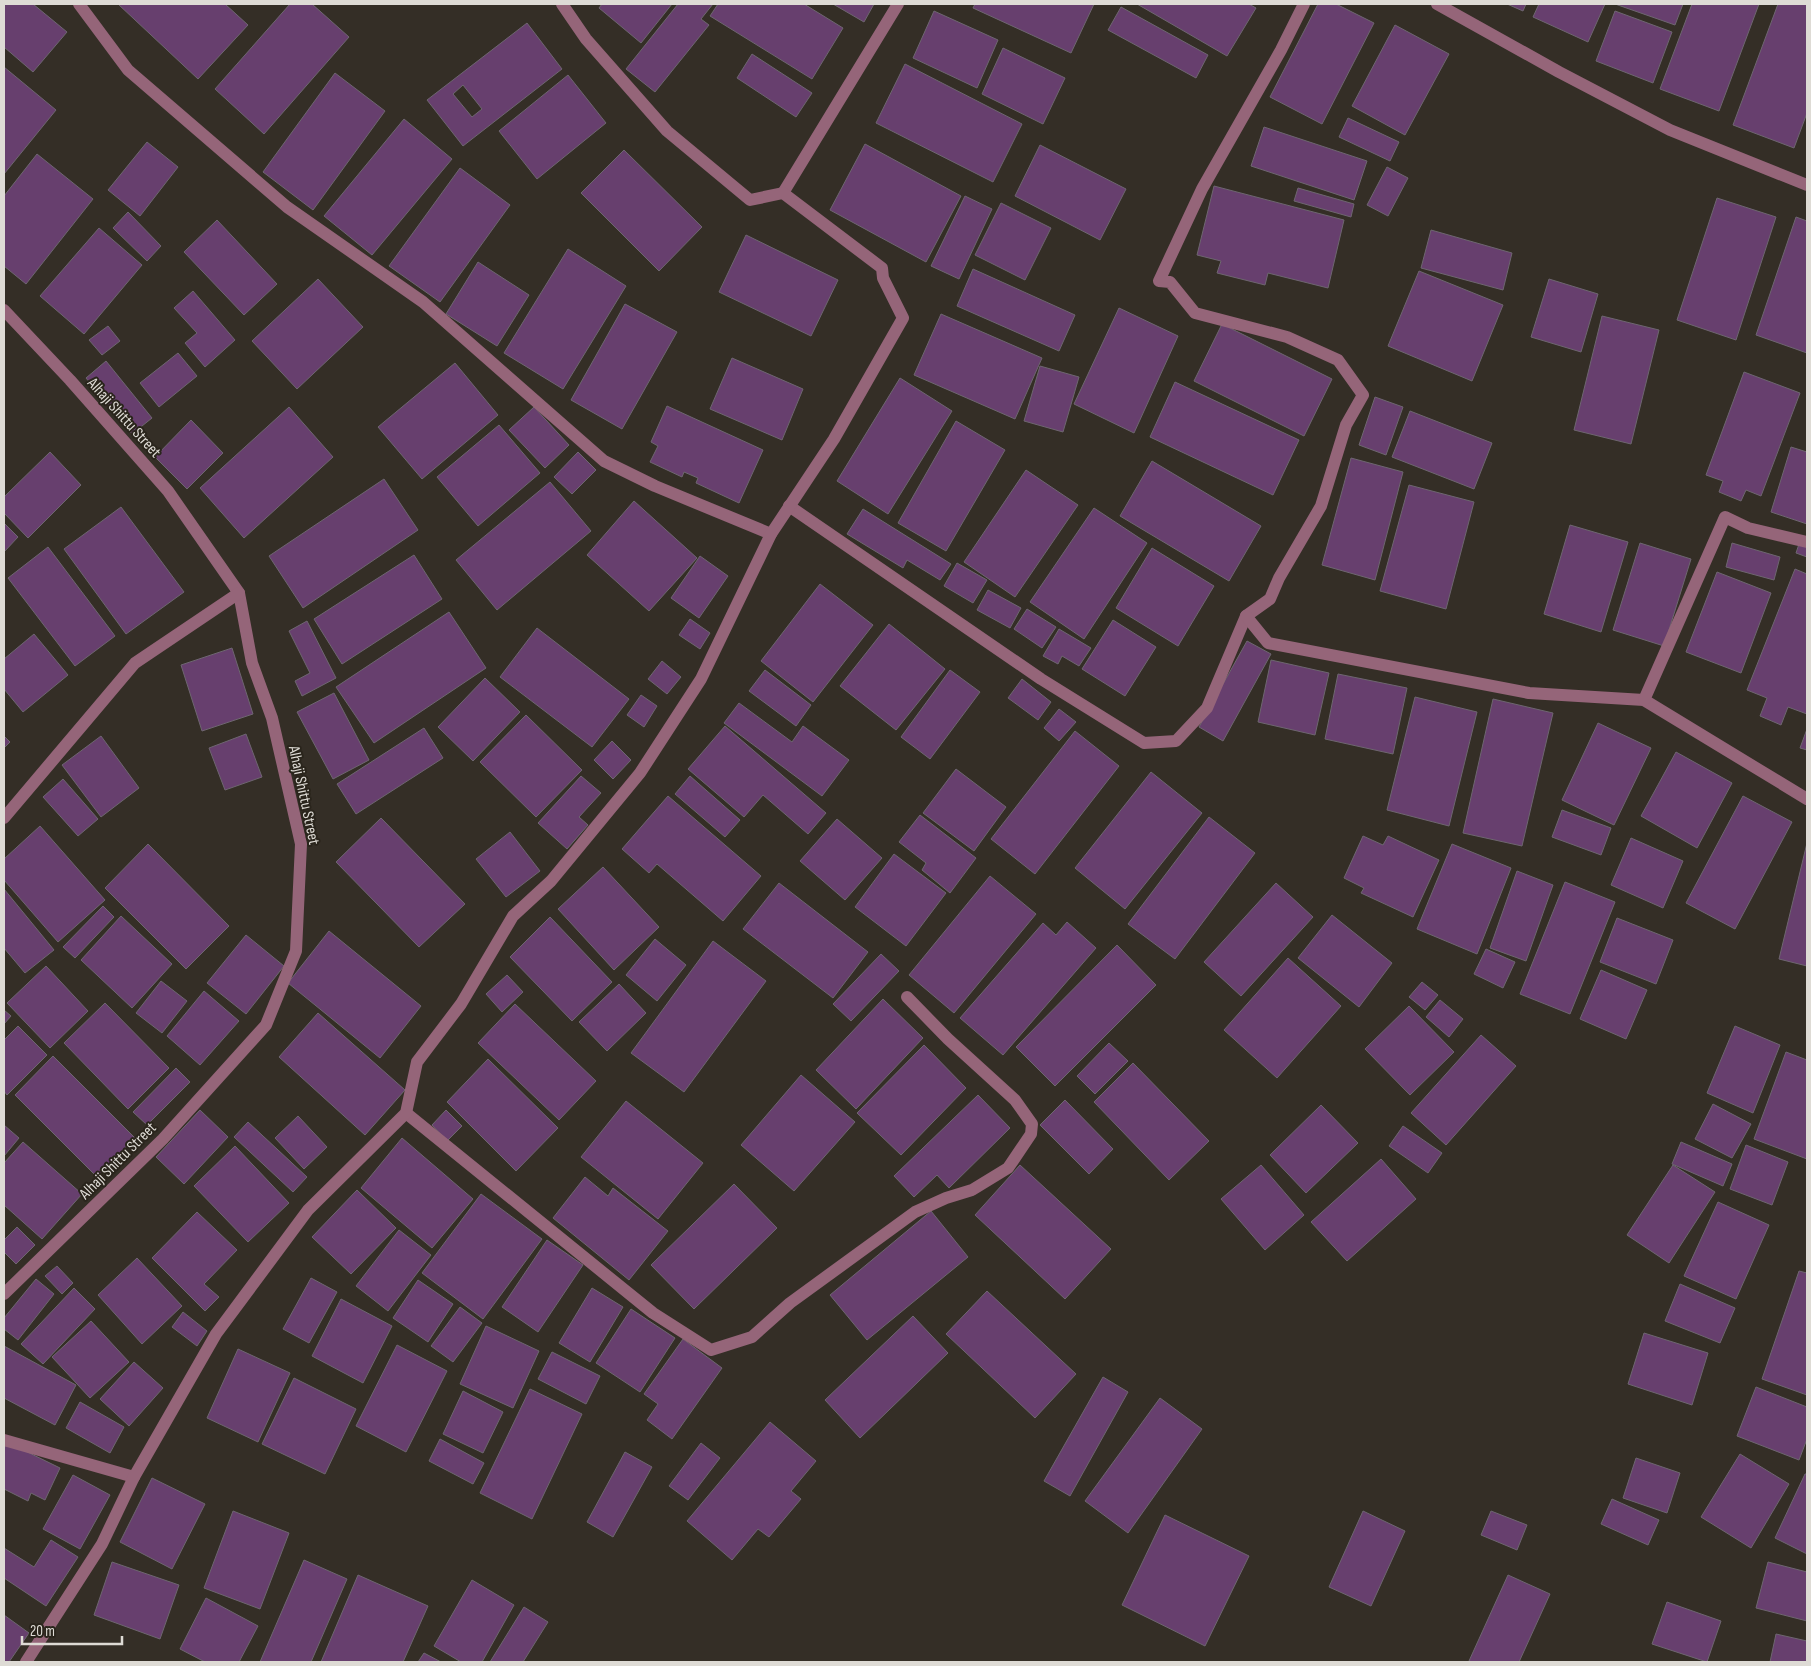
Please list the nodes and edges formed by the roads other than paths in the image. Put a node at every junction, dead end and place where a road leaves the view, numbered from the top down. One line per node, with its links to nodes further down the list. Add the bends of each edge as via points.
1 (79, 4): 10 (street, via 128,70 287,207 423,302 604,461)
2 (562, 4): 7 (street, via 586,39 668,131 750,200)
3 (898, 4): 7 (street)
4 (1304, 4): 13 (street, via 1202,189 1159,281 1170,282 1195,313 1287,337 1338,360 1364,395 1346,425 1321,506 1270,599)
5 (1438, 4): 6 (street, via 1670,130)
6 (1807, 185)
7 (783, 193): 9 (street, via 882,268 883,278 903,318 834,439)
8 (4, 310): 12 (street, Alhaji Shittu Street, via 168,491)
9 (789, 506): 10 (street); 13 (street, via 1041,679 1144,743 1176,741 1207,708)
10 (771, 534): 18 (street, via 701,679 640,773 551,881 513,916 461,1004 417,1062)
11 (1807, 542): 14 (street, via 1748,528 1725,518)
12 (239, 593): 16 (street, via 134,663); 19 (street, Alhaji Shittu Street, via 252,663 272,718 302,844 296,951 266,1025 163,1139)
13 (1246, 616): 14 (street, via 1268,643 1529,693)
14 (1644, 700): 15 (street)
15 (1807, 799)
16 (4, 818)
17 (908, 997): 18 (street, via 948,1039 1015,1100 1032,1124 1031,1134 1008,1168 972,1190 915,1212 790,1302 752,1336 711,1350 653,1313)
18 (406, 1113): 21 (street, via 308,1210 216,1334)
19 (4, 1294)
20 (4, 1440): 21 (street)
21 (134, 1476): 22 (street, via 102,1544)
22 (26, 1662)

